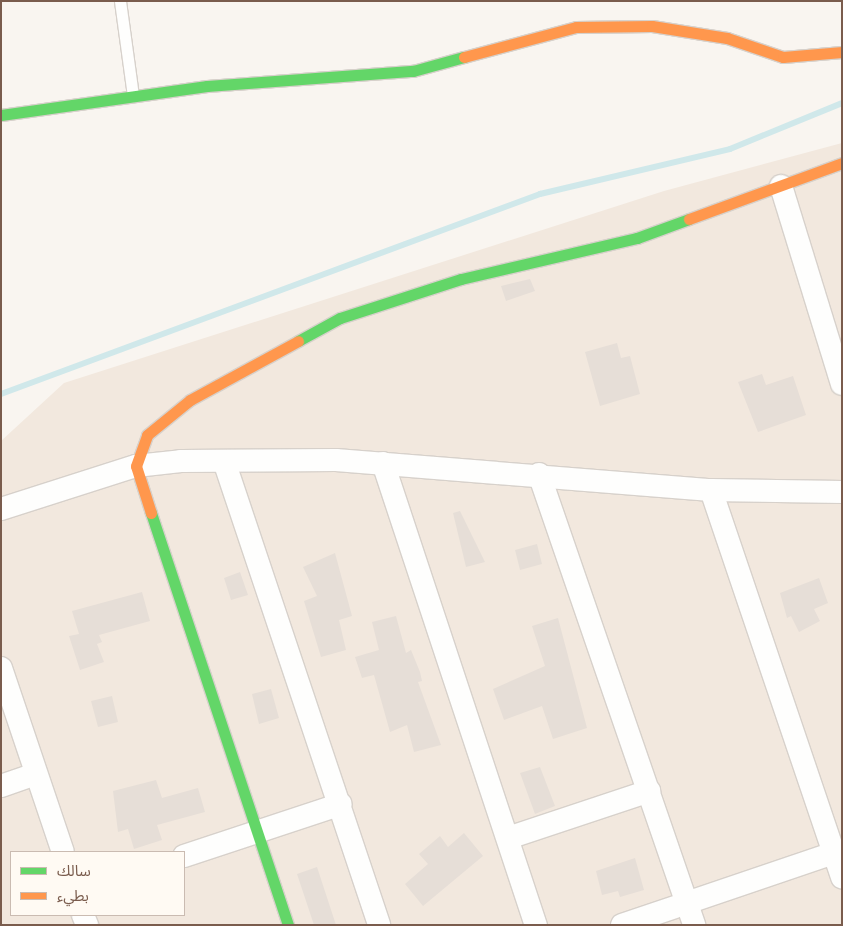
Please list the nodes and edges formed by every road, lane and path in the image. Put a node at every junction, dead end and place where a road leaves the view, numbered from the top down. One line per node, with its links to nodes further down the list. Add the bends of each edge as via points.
1 (120, 1): 3 (lane)
2 (842, 52): 3 (street, via 783,57 727,38 652,26 576,27 413,72 207,86)
3 (133, 96): 4 (street)
4 (1, 115)
5 (842, 164): 6 (street)
6 (781, 186): 7 (street); 10 (street, via 637,238 461,279 340,318 190,400 148,435)
7 (842, 384)
8 (224, 461): 9 (street); 10 (street); 19 (street)
9 (383, 463): 11 (street); 21 (street)
10 (136, 466): 14 (street); 20 (street)
11 (538, 474): 12 (street); 18 (street)
12 (711, 490): 13 (street); 23 (street)
13 (842, 492)
14 (1, 509)
15 (1, 668): 16 (street)
16 (36, 774): 17 (street); 22 (street)
17 (1, 786)
18 (649, 791): 21 (street); 26 (street)
19 (341, 804): 20 (street); 28 (street)
20 (256, 832): 24 (street); 27 (street)
21 (508, 838): 29 (street)
22 (63, 851)
23 (834, 853): 25 (street); 26 (street)
24 (185, 856)
25 (842, 877)
26 (687, 902): 30 (street); 31 (street)
27 (288, 925)
28 (379, 925)
29 (536, 925)
30 (622, 925)
31 (694, 925)

